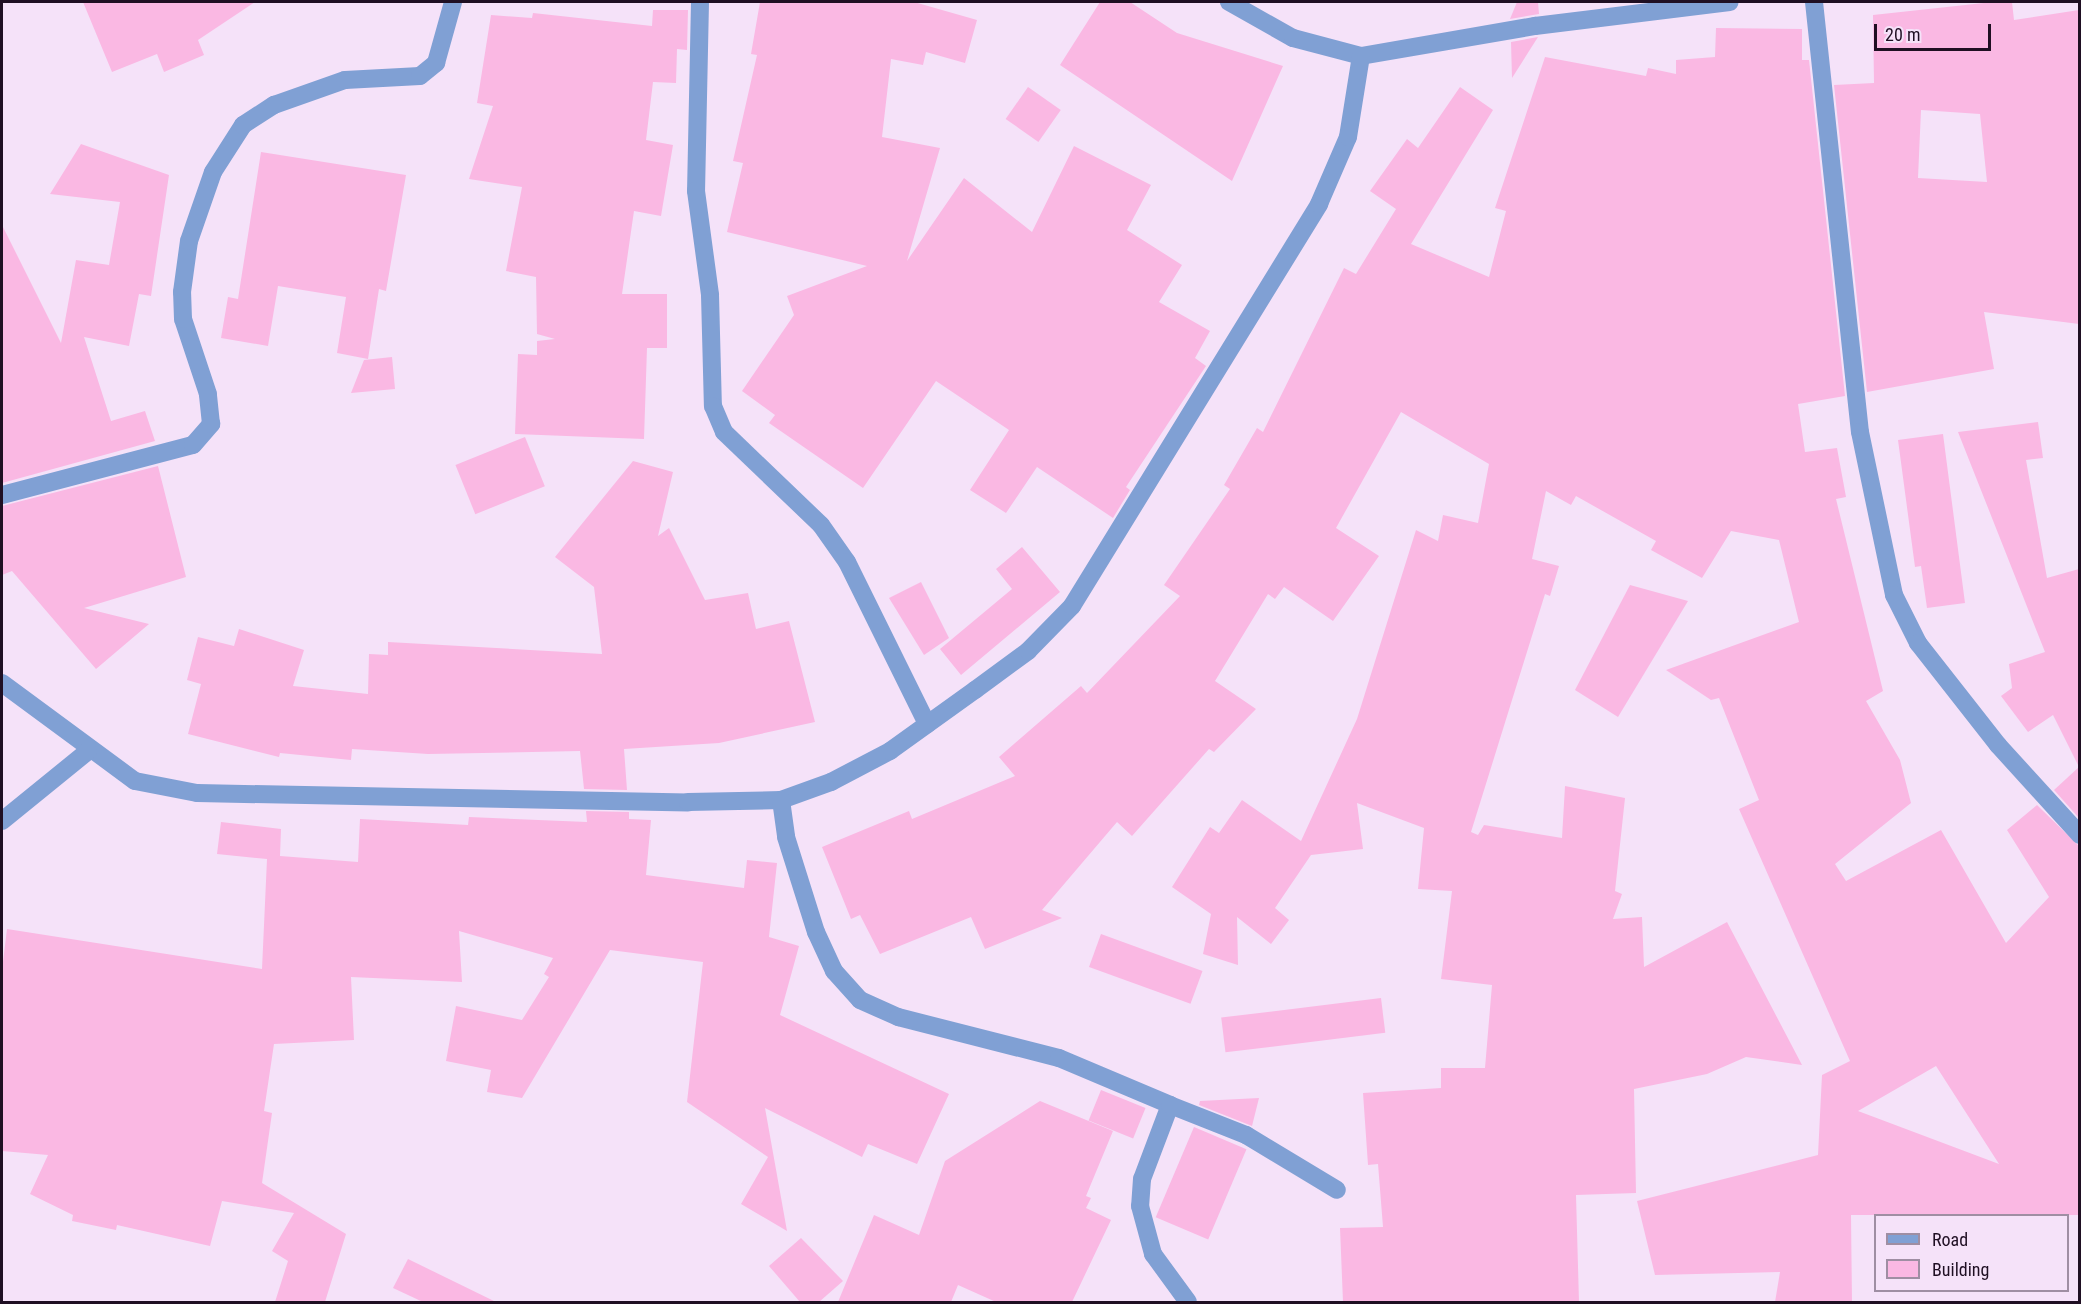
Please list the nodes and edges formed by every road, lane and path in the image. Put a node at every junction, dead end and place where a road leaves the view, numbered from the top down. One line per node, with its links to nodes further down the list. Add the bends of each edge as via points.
1 (453, 2): 7 (street, via 436,63 420,76 345,80 274,105 243,125 213,172 189,241 182,292 183,319 208,394 211,424 193,445)
2 (700, 2): 9 (street, via 696,192 710,295 713,406 724,432 821,525 847,562)
3 (1229, 2): 6 (street, via 1293,38)
4 (1730, 2): 6 (street, via 1535,26)
5 (1814, 2): 13 (street, via 1860,432 1894,595 1918,643 1998,746)
6 (1361, 56): 9 (street, via 1347,137 1319,204 1072,606 1028,651)
7 (2, 495)
8 (2, 683): 10 (street)
9 (927, 724): 11 (street, via 840,777)
10 (88, 751): 11 (street, via 135,781 197,793); 12 (street)
11 (781, 800): 14 (street, via 786,837 816,932 834,971 860,1000 898,1017 1059,1058)
12 (2, 821)
13 (2079, 835)
14 (1170, 1105): 15 (street, via 1246,1135); 16 (street, via 1142,1179 1140,1206 1153,1254)
15 (1337, 1190)
16 (1188, 1302)

